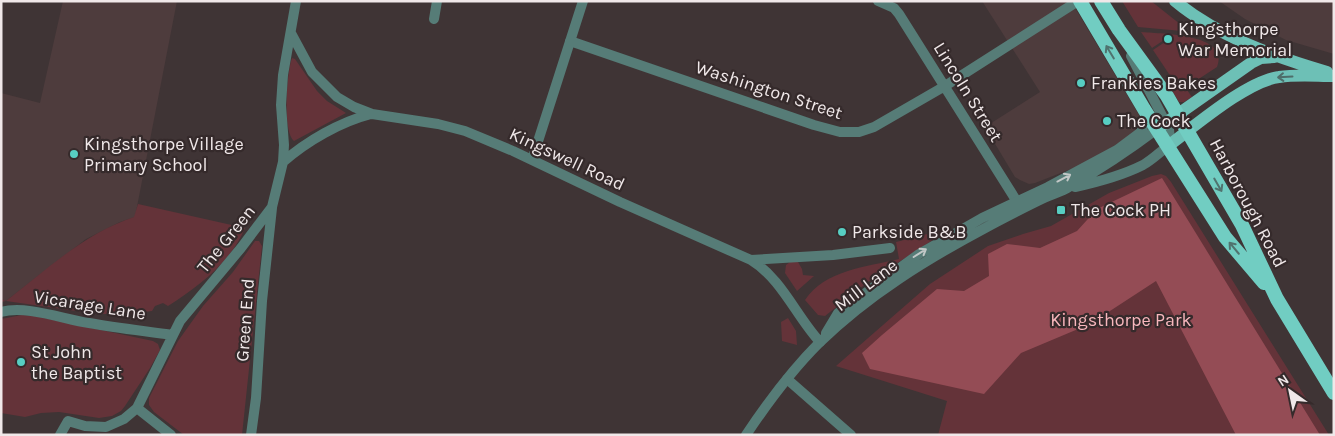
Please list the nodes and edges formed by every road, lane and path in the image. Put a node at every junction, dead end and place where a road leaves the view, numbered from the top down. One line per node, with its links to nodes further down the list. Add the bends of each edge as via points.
1 (296, 1): 9 (street, The Green)
2 (437, 1): 8 (street)
3 (583, 1): 10 (street)
4 (878, 1): 13 (street, Lincoln Street, via 899,14)
5 (1079, 1): 13 (street, Washington Street); 14 (highway, Harborough Road, one-way to 5)
6 (1101, 1): 16 (highway, Harborough Road)
7 (1175, 1): 11 (main road, via 1216,28)
8 (434, 19)
9 (291, 33): 15 (street, Kingswell Road, via 312,72 323,84 337,97); 20 (street, The Green, via 281,105)
10 (570, 41): 13 (street, Washington Street, via 840,132 860,132 874,127); 19 (street)
11 (1277, 57): 12 (main road); 16 (main road, via 1252,62)
12 (1334, 75): 17 (main road, one-way to 17, via 1280,77 1256,84)
13 (945, 86): 22 (street, Lincoln Street)
14 (1144, 109): 16 (highway, Harborough Road); 22 (street, one-way to 14, via 1117,150 1141,132 1146,120)
15 (372, 114): 19 (street, Kingswell Road, via 465,131); 20 (street, via 355,118 325,134)
16 (1167, 121): 17 (highway, Harborough Road); 18 (highway, Harborough Road); 21 (street, Mill Lane)
17 (1188, 132): 18 (main road); 26 (highway, Harborough Road, one-way to 26, via 1242,225)
18 (1168, 146): 21 (street, Mill Lane, via 1123,174); 26 (highway, Harborough Road, one-way to 18, via 1225,237)
19 (532, 160): 25 (street, Kingswell Road)
20 (283, 162): 23 (street, The Green)
21 (1067, 188): 22 (street, Mill Lane)
22 (1019, 205): 29 (street, Mill Lane, via 911,271)
23 (272, 207): 28 (street, The Green, via 188,310); 35 (street, Green End)
24 (890, 248): 25 (street)
25 (751, 260): 29 (street, Kingswell Road, via 769,274)
26 (1277, 299): 31 (highway, Harborough Road)
27 (1, 312): 28 (street, Vicarage Lane, via 31,311)
28 (173, 335): 32 (street, The Green)
29 (820, 342): 30 (street, Mill Lane)
30 (787, 379): 36 (street, Mill Lane); 37 (street)
31 (1332, 388)
32 (137, 408): 33 (street, via 124,419 106,427 68,421); 34 (street)
33 (60, 435)
34 (171, 435)
35 (251, 435)
36 (746, 435)
37 (851, 435)

